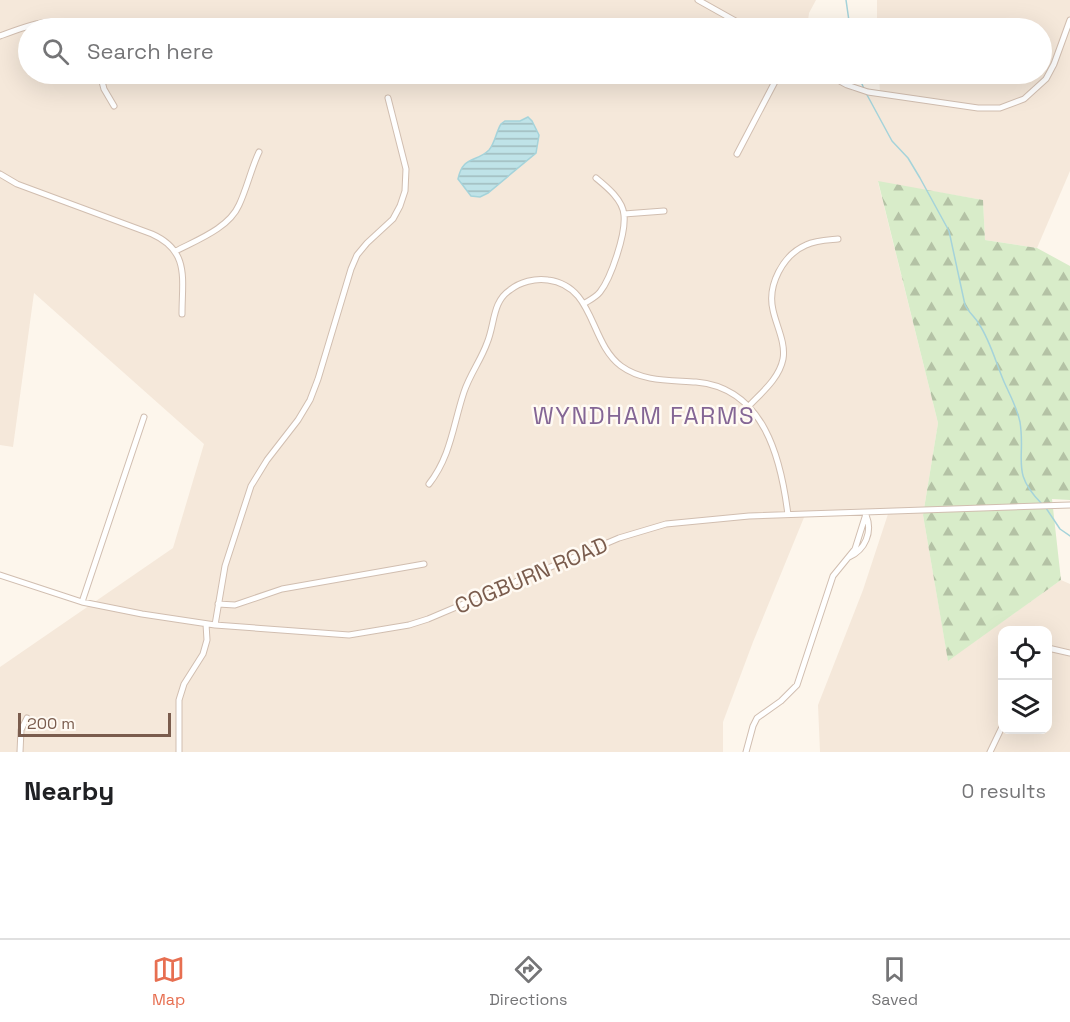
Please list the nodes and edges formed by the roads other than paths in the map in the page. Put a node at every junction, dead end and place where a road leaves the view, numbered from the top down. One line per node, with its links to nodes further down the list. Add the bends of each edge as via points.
1 (698, 0): 2 (street)
2 (730, 18)
3 (1070, 20): 6 (street)
4 (18, 30): 5 (street)
5 (0, 36)
6 (1052, 68)
7 (103, 84): 12 (street)
8 (774, 84): 14 (street)
9 (845, 84): 10 (street, via 868,92 1000,108 1024,99)
10 (1041, 84)
11 (388, 98): 32 (street, via 406,169 403,199 393,219 357,255 310,400 251,486 225,566)
12 (114, 106)
13 (259, 152): 20 (street, via 239,207 231,217)
14 (737, 154)
15 (0, 174): 20 (street, via 26,188 152,234)
16 (596, 178): 18 (street, via 616,198)
17 (664, 211): 18 (street)
18 (624, 214): 21 (street, via 621,239 606,282)
19 (838, 239): 23 (street, via 805,245 781,268 774,283 772,305 784,356 770,384)
20 (176, 251): 22 (street, via 182,270)
21 (585, 303): 23 (street, via 605,349 627,370 648,378 716,386); 25 (street, via 568,287 546,279 524,282 499,300 487,343 464,390 445,458)
22 (182, 314)
23 (747, 407): 28 (street, via 764,427 777,454)
24 (144, 417): 31 (street)
25 (429, 484)
26 (1070, 505): 27 (street, COGBURN ROAD)
27 (866, 513): 28 (street, COGBURN ROAD); 41 (street, via 869,529 865,544 833,576 796,685 757,718)
28 (788, 515): 34 (street, COGBURN ROAD, via 687,521 645,528 428,619 379,631 336,635)
29 (424, 564): 32 (street, via 282,589 235,604)
30 (0, 575): 31 (street, COGBURN ROAD)
31 (82, 602): 33 (street, COGBURN ROAD)
32 (218, 604): 34 (street)
33 (206, 624): 34 (street, COGBURN ROAD); 40 (street, via 203,654 179,700)
34 (215, 625)
35 (1052, 649): 36 (street)
36 (1070, 653)
37 (27, 718): 39 (street, via 21,730)
38 (999, 734): 42 (street)
39 (20, 752)
40 (179, 752)
41 (746, 752)
42 (990, 752)

